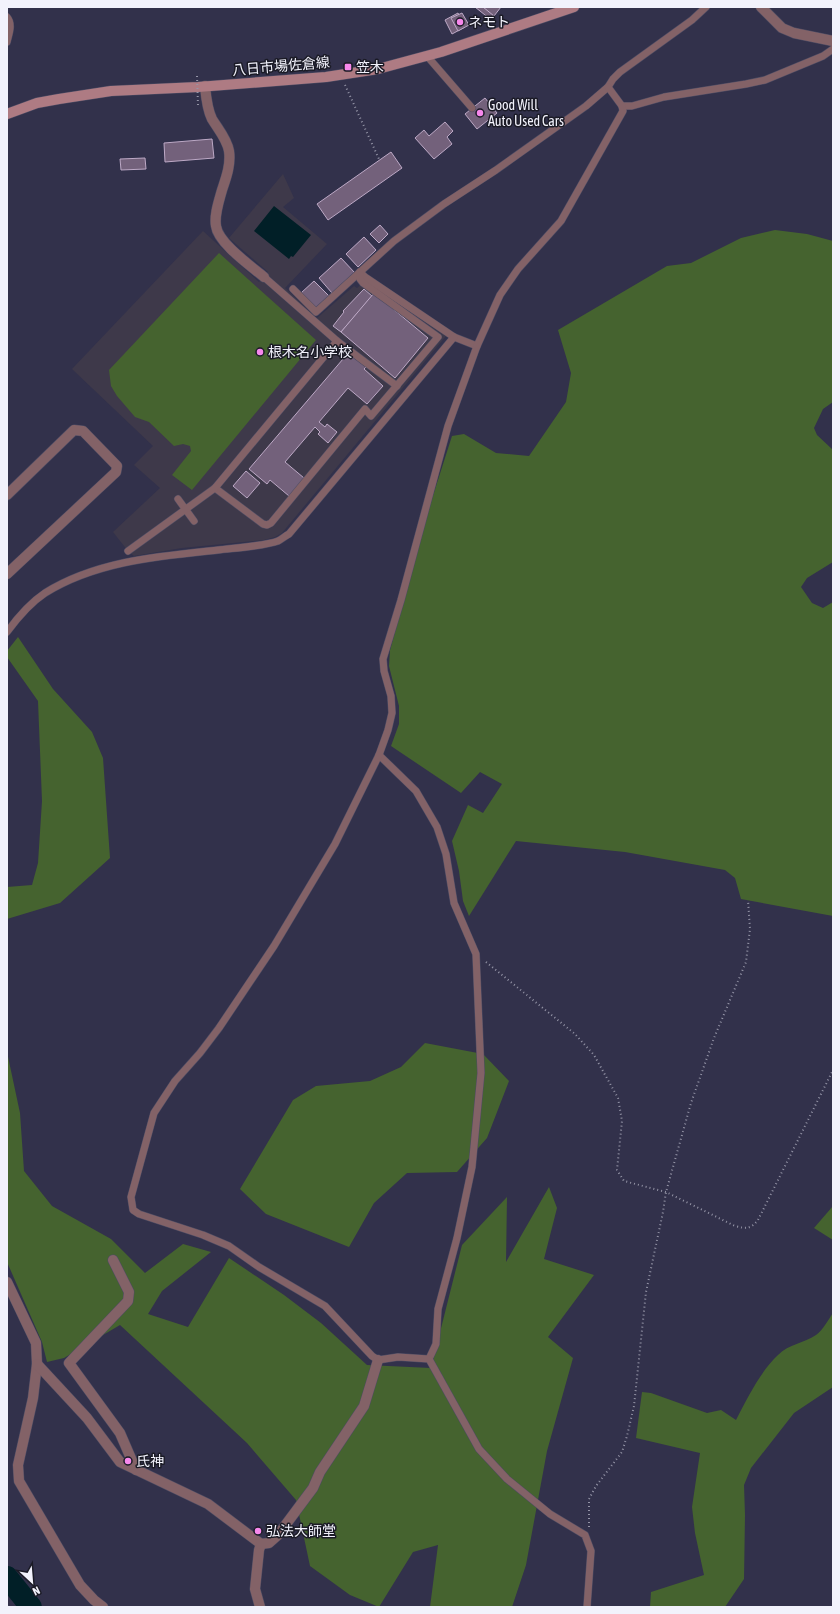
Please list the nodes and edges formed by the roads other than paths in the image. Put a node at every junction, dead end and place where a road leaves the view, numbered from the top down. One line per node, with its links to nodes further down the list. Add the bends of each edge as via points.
1 (574, 7): 8 (main road, 八日市場佐倉線)
2 (706, 7): 10 (lane, via 620,72)
3 (761, 7): 5 (street, via 782,28)
4 (7, 17): 6 (lane, via 11,28)
5 (833, 41)
6 (7, 42)
7 (833, 49): 11 (lane, via 823,56 765,80)
8 (427, 56): 9 (main road, 八日市場佐倉線, via 378,69 326,77); 12 (lane)
9 (202, 86): 13 (main road, 八日市場佐倉線, via 78,95 37,103); 15 (street, via 212,117 229,151 228,171 216,216 217,230 225,242)
10 (608, 88): 11 (lane); 14 (lane, via 528,148 417,223)
11 (622, 106): 19 (lane, via 623,111 561,221 518,269 500,296)
12 (472, 108)
13 (7, 114)
14 (360, 272): 16 (lane, via 316,312); 17 (lane); 20 (lane, via 363,283 438,336)
15 (264, 277): 18 (lane)
16 (293, 289)
17 (454, 337): 19 (lane); 28 (lane, via 288,534 278,540 243,547 168,554 136,560 67,581 44,593 23,611)
18 (337, 341): 20 (lane); 21 (lane)
19 (477, 346): 29 (lane, via 448,426 383,660 392,713)
20 (397, 386): 21 (lane, via 372,416 365,409 271,523 263,524)
21 (215, 488): 24 (lane)
22 (7, 495): 27 (street, via 74,430 83,431 117,466 116,472)
23 (178, 499): 24 (lane)
24 (186, 510): 25 (lane); 26 (lane)
25 (194, 521)
26 (128, 551)
27 (7, 574)
28 (7, 632)
29 (379, 755): 32 (lane, via 416,790 437,827 446,854 454,903 476,954 481,1073 472,1167 438,1309 436,1344); 33 (lane, via 334,844 274,946 219,1028 174,1081 154,1113 131,1197 133,1210 139,1214 229,1246 325,1306)
30 (113, 1260): 35 (street, via 129,1292 128,1301 70,1363 120,1433)
31 (7, 1282): 34 (street, via 36,1343)
32 (429, 1359): 33 (lane, via 398,1357); 39 (lane, via 479,1449 513,1484 550,1514 585,1535 591,1551)
33 (378, 1360): 36 (street, via 364,1406 320,1472 313,1488 278,1535 269,1543)
34 (37, 1364): 35 (street, via 87,1418 120,1462); 37 (street, via 33,1398 18,1465 19,1481 80,1585)
35 (136, 1470): 36 (street, via 208,1504)
36 (261, 1544): 38 (street, via 255,1589)
37 (103, 1607)
38 (260, 1607)
39 (587, 1607)

